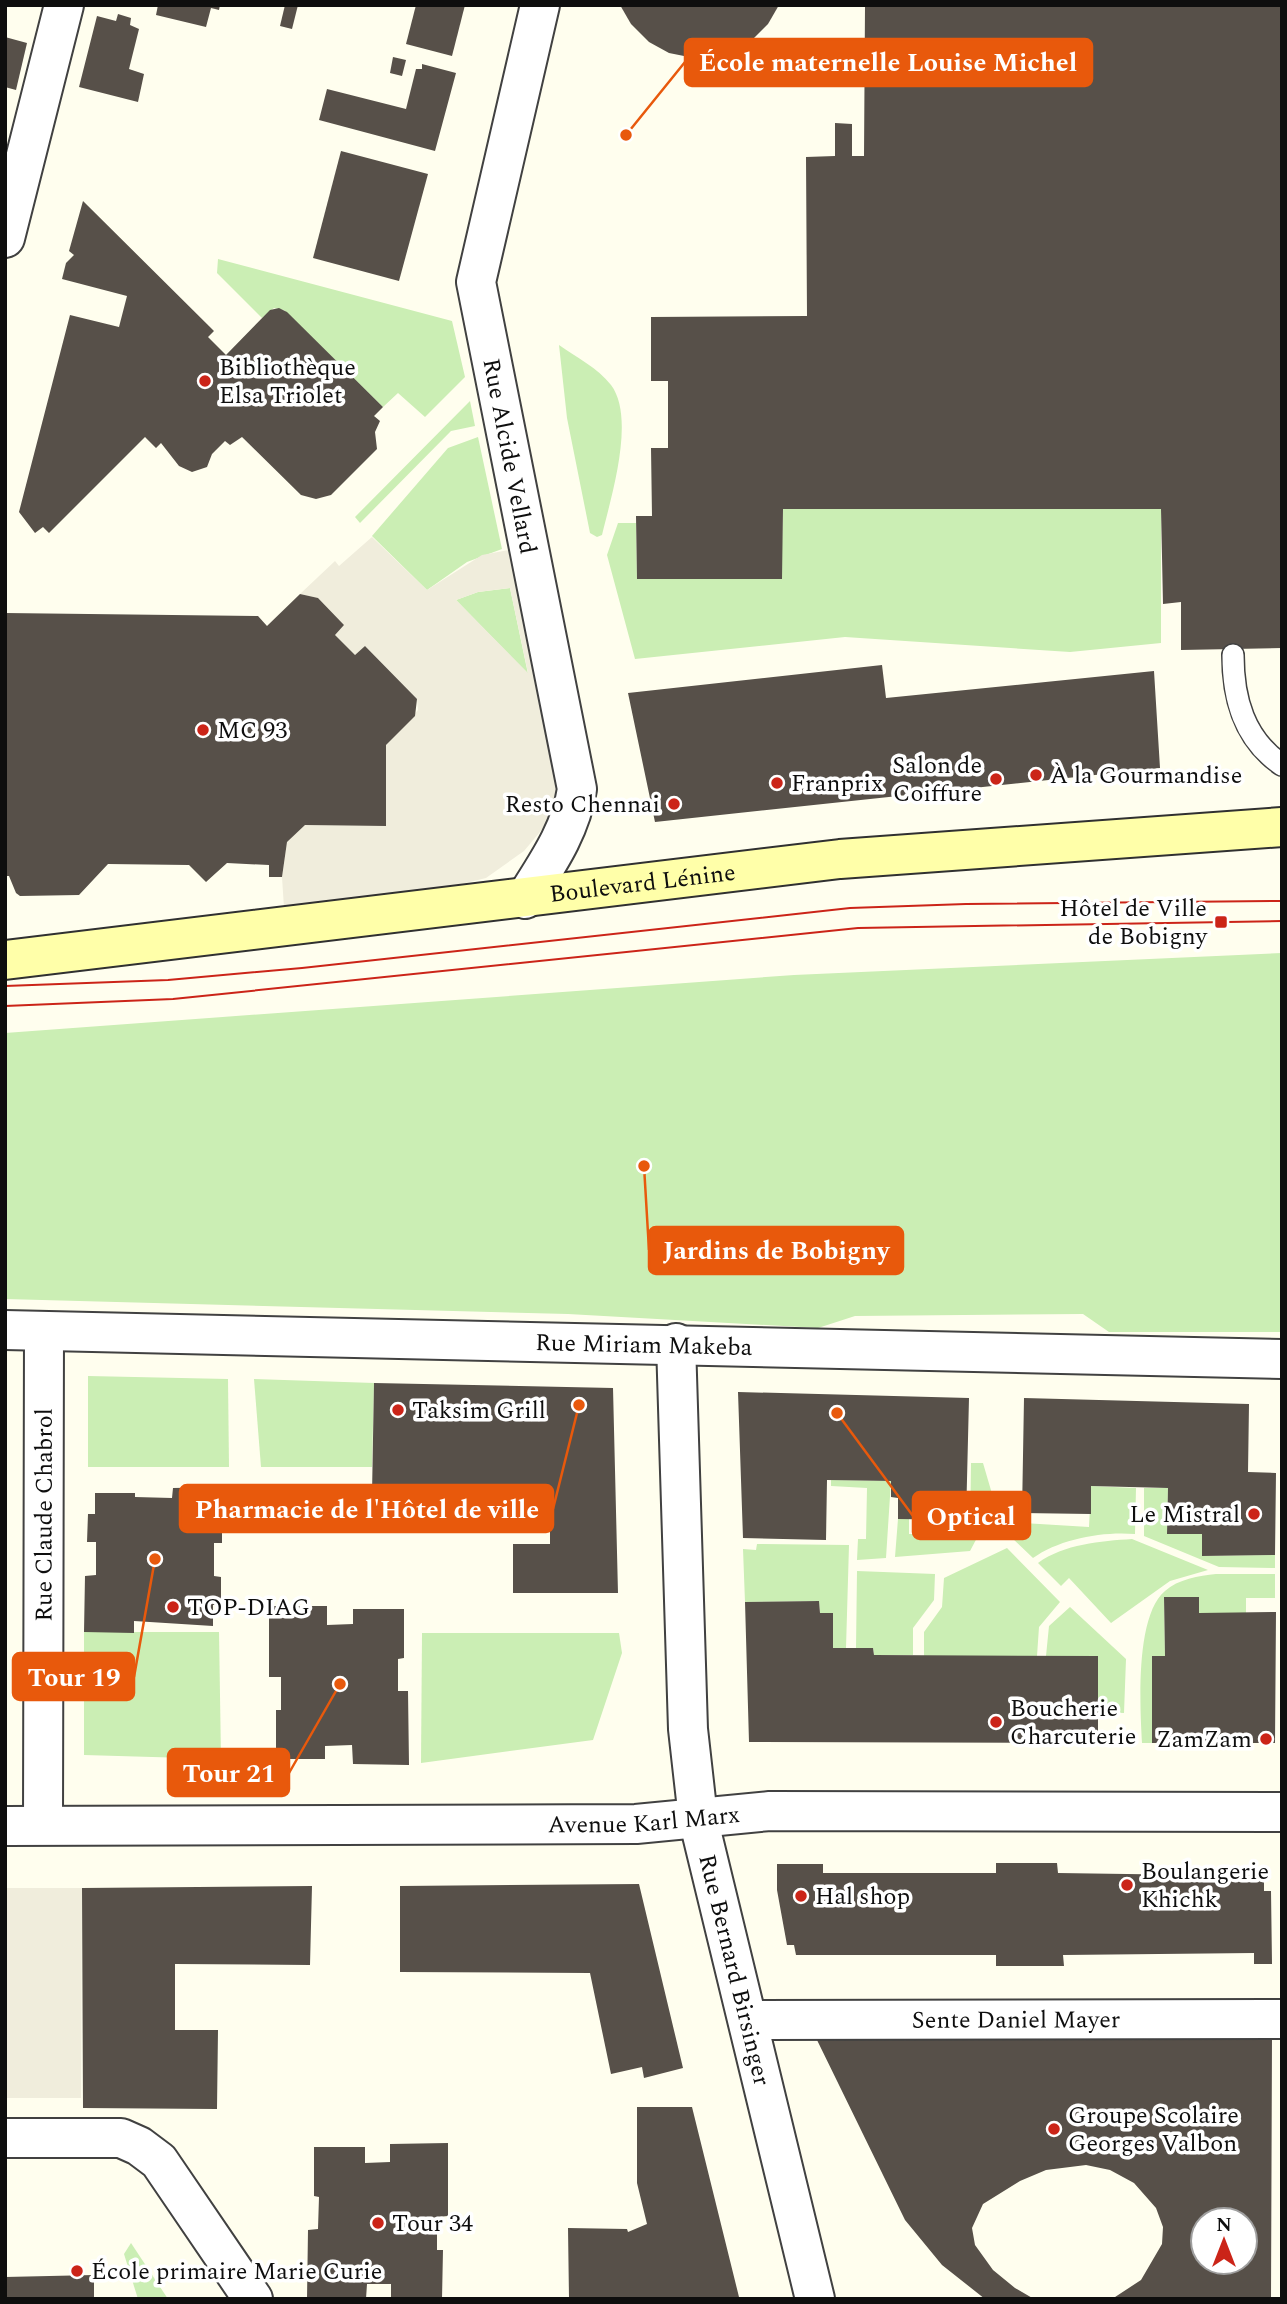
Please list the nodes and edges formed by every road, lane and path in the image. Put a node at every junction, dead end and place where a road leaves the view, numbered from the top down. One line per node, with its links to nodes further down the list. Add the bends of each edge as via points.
1 (64, 5): 3 (street)
2 (540, 5): 7 (street, Rue Alcide Vellard, via 475,282 577,789 561,841)
3 (5, 239)
4 (1233, 655): 5 (lane, via 1233,683 1241,713 1252,737)
5 (1282, 765)
6 (1282, 827): 7 (street, Boulevard Lénine, via 840,859)
7 (526, 899): 8 (street, Boulevard Lénine)
8 (5, 960)
9 (5, 1329): 10 (street, Rue Miriam Makeba)
10 (44, 1331): 11 (street, Rue Miriam Makeba); 15 (street, Rue Claude Chabrol)
11 (676, 1343): 12 (street, Rue Miriam Makeba); 14 (street, Rue Bernard Birsinger, via 688,1729)
12 (1282, 1359)
13 (1282, 1812): 14 (street, Avenue Karl Marx, via 770,1811)
14 (698, 1818): 15 (street, Avenue Karl Marx, via 636,1824); 18 (street, Rue Bernard Birsinger)
15 (43, 1825): 16 (street, Avenue Karl Marx)
16 (5, 1826)
17 (1282, 2019): 18 (street, Sente Daniel Mayer)
18 (748, 2020): 21 (street, Rue Bernard Birsinger)
19 (5, 2138): 20 (street, via 121,2138 139,2146 159,2161)
20 (253, 2299)
21 (815, 2299)

